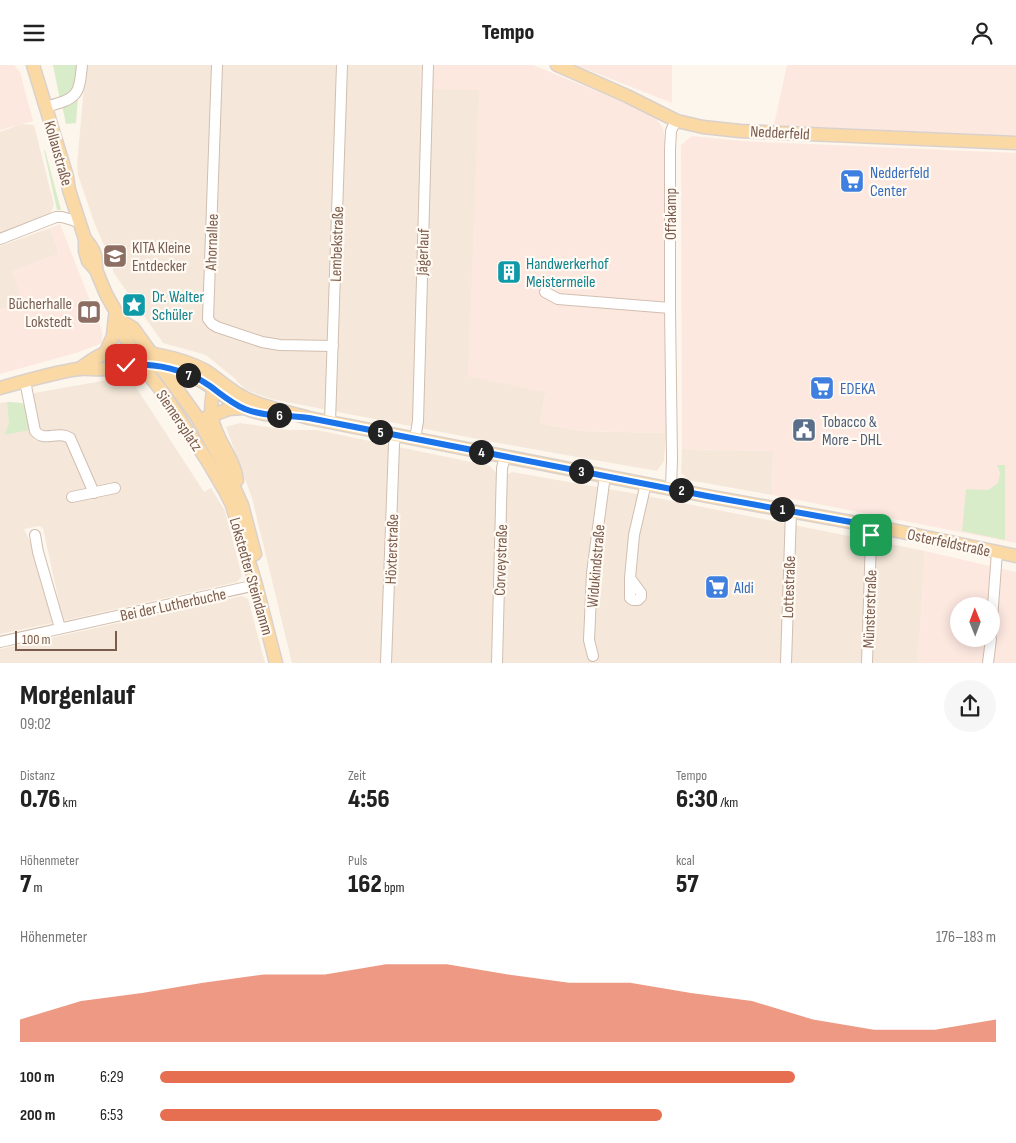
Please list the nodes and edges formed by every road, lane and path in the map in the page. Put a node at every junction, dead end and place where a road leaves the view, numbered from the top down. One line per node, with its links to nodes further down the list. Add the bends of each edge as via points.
1 (82, 65): 7 (street, via 80,88 73,97)
2 (217, 65): 15 (street, Ahornallee, via 208,319 217,327 280,345)
3 (342, 65): 15 (street, Lembekstraße)
4 (428, 65): 31 (street, Jägerlauf)
5 (557, 65): 8 (main road, Nedderfeld)
6 (34, 66): 7 (main road, Kollaustraße)
7 (46, 107): 10 (main road, Kollaustraße)
8 (676, 120): 9 (main road, Nedderfeld, via 721,129); 13 (street, Offakamp, via 671,131 670,150)
9 (1016, 143)
10 (79, 222): 11 (street, via 59,217); 14 (main road, Kollaustraße, via 88,261)
11 (0, 239)
12 (545, 292): 13 (street, via 558,299)
13 (670, 309): 36 (street, Offakamp)
14 (118, 316): 16 (main road); 17 (main road, Kollaustraße, via 123,334)
15 (333, 346): 29 (street, Lembekstraße)
16 (105, 353): 17 (main road, via 119,351); 19 (main road)
17 (141, 357): 18 (main road, Siemersplatz); 19 (main road, via 103,370); 20 (main road, Osterfeldstraße, via 187,363); 25 (main road, Siemersplatz)
18 (162, 367): 23 (main road, Osterfeldstraße, via 188,375); 26 (main road, Siemersplatz)
19 (79, 369): 21 (main road)
20 (209, 373): 23 (main road); 28 (main road, Osterfeldstraße, via 246,399)
21 (25, 381): 22 (main road); 38 (street, via 35,431 46,437 60,434 70,438)
22 (0, 388)
23 (214, 389): 24 (main road, Osterfeldstraße); 27 (main road)
24 (245, 409): 27 (main road, via 229,409); 28 (main road, Osterfeldstraße, via 268,415)
25 (176, 413): 26 (main road); 37 (main road, Siemersplatz)
26 (197, 417): 27 (main road); 39 (main road, Siemersplatz)
27 (211, 417): 39 (main road, via 234,466)
28 (309, 418): 29 (main road, Osterfeldstraße)
29 (330, 423): 30 (main road, Osterfeldstraße)
30 (396, 435): 31 (main road, Osterfeldstraße); 55 (street, Höxterstraße)
31 (415, 439): 32 (main road, Osterfeldstraße)
32 (504, 457): 33 (main road, Osterfeldstraße); 56 (street, Corveystraße)
33 (605, 475): 34 (main road, Osterfeldstraße); 52 (street, Widukindstraße, via 592,573 589,640)
34 (646, 483): 36 (main road, Osterfeldstraße); 46 (street, via 634,535)
35 (115, 488): 38 (street)
36 (671, 488): 41 (main road, Osterfeldstraße)
37 (225, 491): 47 (main road, Lokstedter Steindamm)
38 (94, 493): 40 (street)
39 (239, 495): 54 (main road, Lokstedter Steindamm)
40 (72, 497)
41 (791, 511): 42 (main road, Osterfeldstraße); 57 (street, Lottestraße)
42 (873, 526): 44 (main road, Osterfeldstraße); 58 (street, Münsterstraße)
43 (35, 535): 49 (street)
44 (998, 552): 45 (main road, Osterfeldstraße); 48 (street)
45 (1016, 556)
46 (630, 578)
47 (256, 585): 49 (street, Bei der Lutherbuche); 53 (main road, Lokstedter Steindamm)
48 (994, 597)
49 (60, 628): 50 (street, Bei der Lutherbuche)
50 (0, 642)
51 (990, 647): 59 (street)
52 (593, 657)
53 (276, 663)
54 (282, 663)
55 (386, 663)
56 (496, 663)
57 (786, 663)
58 (867, 663)
59 (988, 663)

